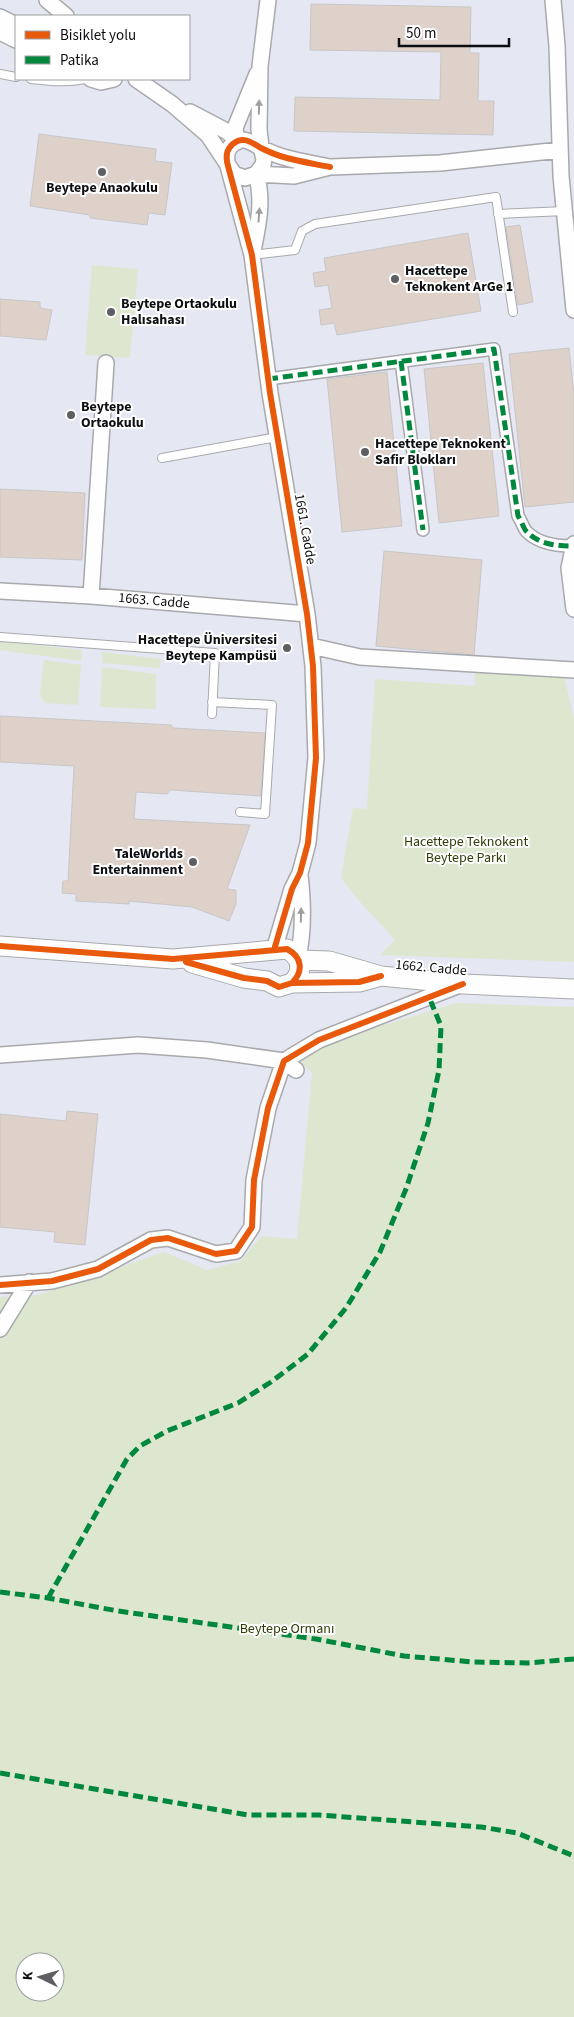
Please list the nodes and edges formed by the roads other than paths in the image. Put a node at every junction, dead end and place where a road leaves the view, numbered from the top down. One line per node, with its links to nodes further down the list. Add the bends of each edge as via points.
1 (47, 0): 4 (street)
2 (268, 0): 9 (street, 1661. Cadde)
3 (552, 0): 20 (street, via 557,46)
4 (65, 15)
5 (0, 17): 6 (street)
6 (15, 24)
7 (0, 32): 8 (street)
8 (15, 40)
9 (260, 66): 18 (street, 1661. Cadde, via 235,128); 19 (street, 1661. Cadde, one-way to 9)
10 (0, 74): 11 (lane)
11 (15, 77)
12 (45, 80): 13 (lane)
13 (81, 80)
14 (94, 80): 15 (street)
15 (110, 80)
16 (137, 80): 17 (street)
17 (172, 104): 18 (street, via 228,132); 22 (street, via 208,135)
18 (237, 142): 19 (street, via 247,140); 22 (street, 1661. Cadde, via 227,155)
19 (261, 147): 21 (street, via 287,158); 23 (street, 1661. Cadde, via 263,165)
20 (560, 150): 21 (street, via 440,163); 24 (street)
21 (330, 168): 23 (street, via 294,176)
22 (230, 170): 23 (street, via 246,178); 26 (street, 1661. Cadde)
23 (256, 174): 26 (street, 1661. Cadde, one-way to 23, via 259,220 260,188)
24 (565, 211): 25 (lane); 27 (street)
25 (498, 214): 26 (lane, via 496,197 314,224 302,231 295,250); 28 (lane)
26 (252, 255): 31 (street, 1661. Cadde)
27 (574, 310)
28 (513, 312)
29 (402, 361): 31 (street); 34 (street); 35 (street, via 494,349 518,516 526,531 544,543)
30 (106, 363): 37 (street)
31 (268, 379): 32 (street, 1661. Cadde)
32 (277, 437): 33 (lane); 39 (street, 1661. Cadde)
33 (162, 458)
34 (423, 530)
35 (573, 550): 38 (street, via 569,568)
36 (0, 591): 37 (street, 1663. Cadde)
37 (91, 596): 39 (street, 1663. Cadde)
38 (574, 609)
39 (307, 614): 41 (street, 1661. Cadde)
40 (0, 637): 43 (lane, via 215,653)
41 (311, 646): 42 (street, via 360,657); 46 (street, 1661. Cadde, via 316,758 308,843)
42 (574, 670)
43 (212, 702): 44 (lane); 45 (lane, via 272,705 265,814)
44 (212, 714)
45 (240, 812)
46 (300, 873): 48 (street, 1661. Cadde); 49 (street, 1661. Cadde, one-way to 46, via 301,943)
47 (2, 945): 50 (street, 1662. Cadde)
48 (274, 950): 49 (street, 1662. Cadde, via 287,949); 50 (street, 1662. Cadde); 52 (street, via 268,953 262,964)
49 (298, 958): 51 (street, 1662. Cadde, via 328,961); 53 (street, via 300,973)
50 (173, 959): 52 (street, 1662. Cadde)
51 (381, 976): 53 (street, 1662. Cadde, via 359,982); 54 (street, 1662. Cadde)
52 (267, 981): 53 (street, 1662. Cadde, via 279,987)
53 (292, 984)
54 (463, 984): 55 (street, 1662. Cadde); 57 (street, via 320,1040)
55 (574, 989)
56 (0, 1055): 57 (street, via 138,1045 207,1050)
57 (284, 1061): 58 (street); 59 (street, via 268,1108 256,1171 252,1227 236,1251 216,1254 168,1238 150,1240 98,1270 52,1281)
58 (296, 1070)
59 (29, 1282): 60 (street); 61 (street)
60 (0, 1284)
61 (0, 1329)

